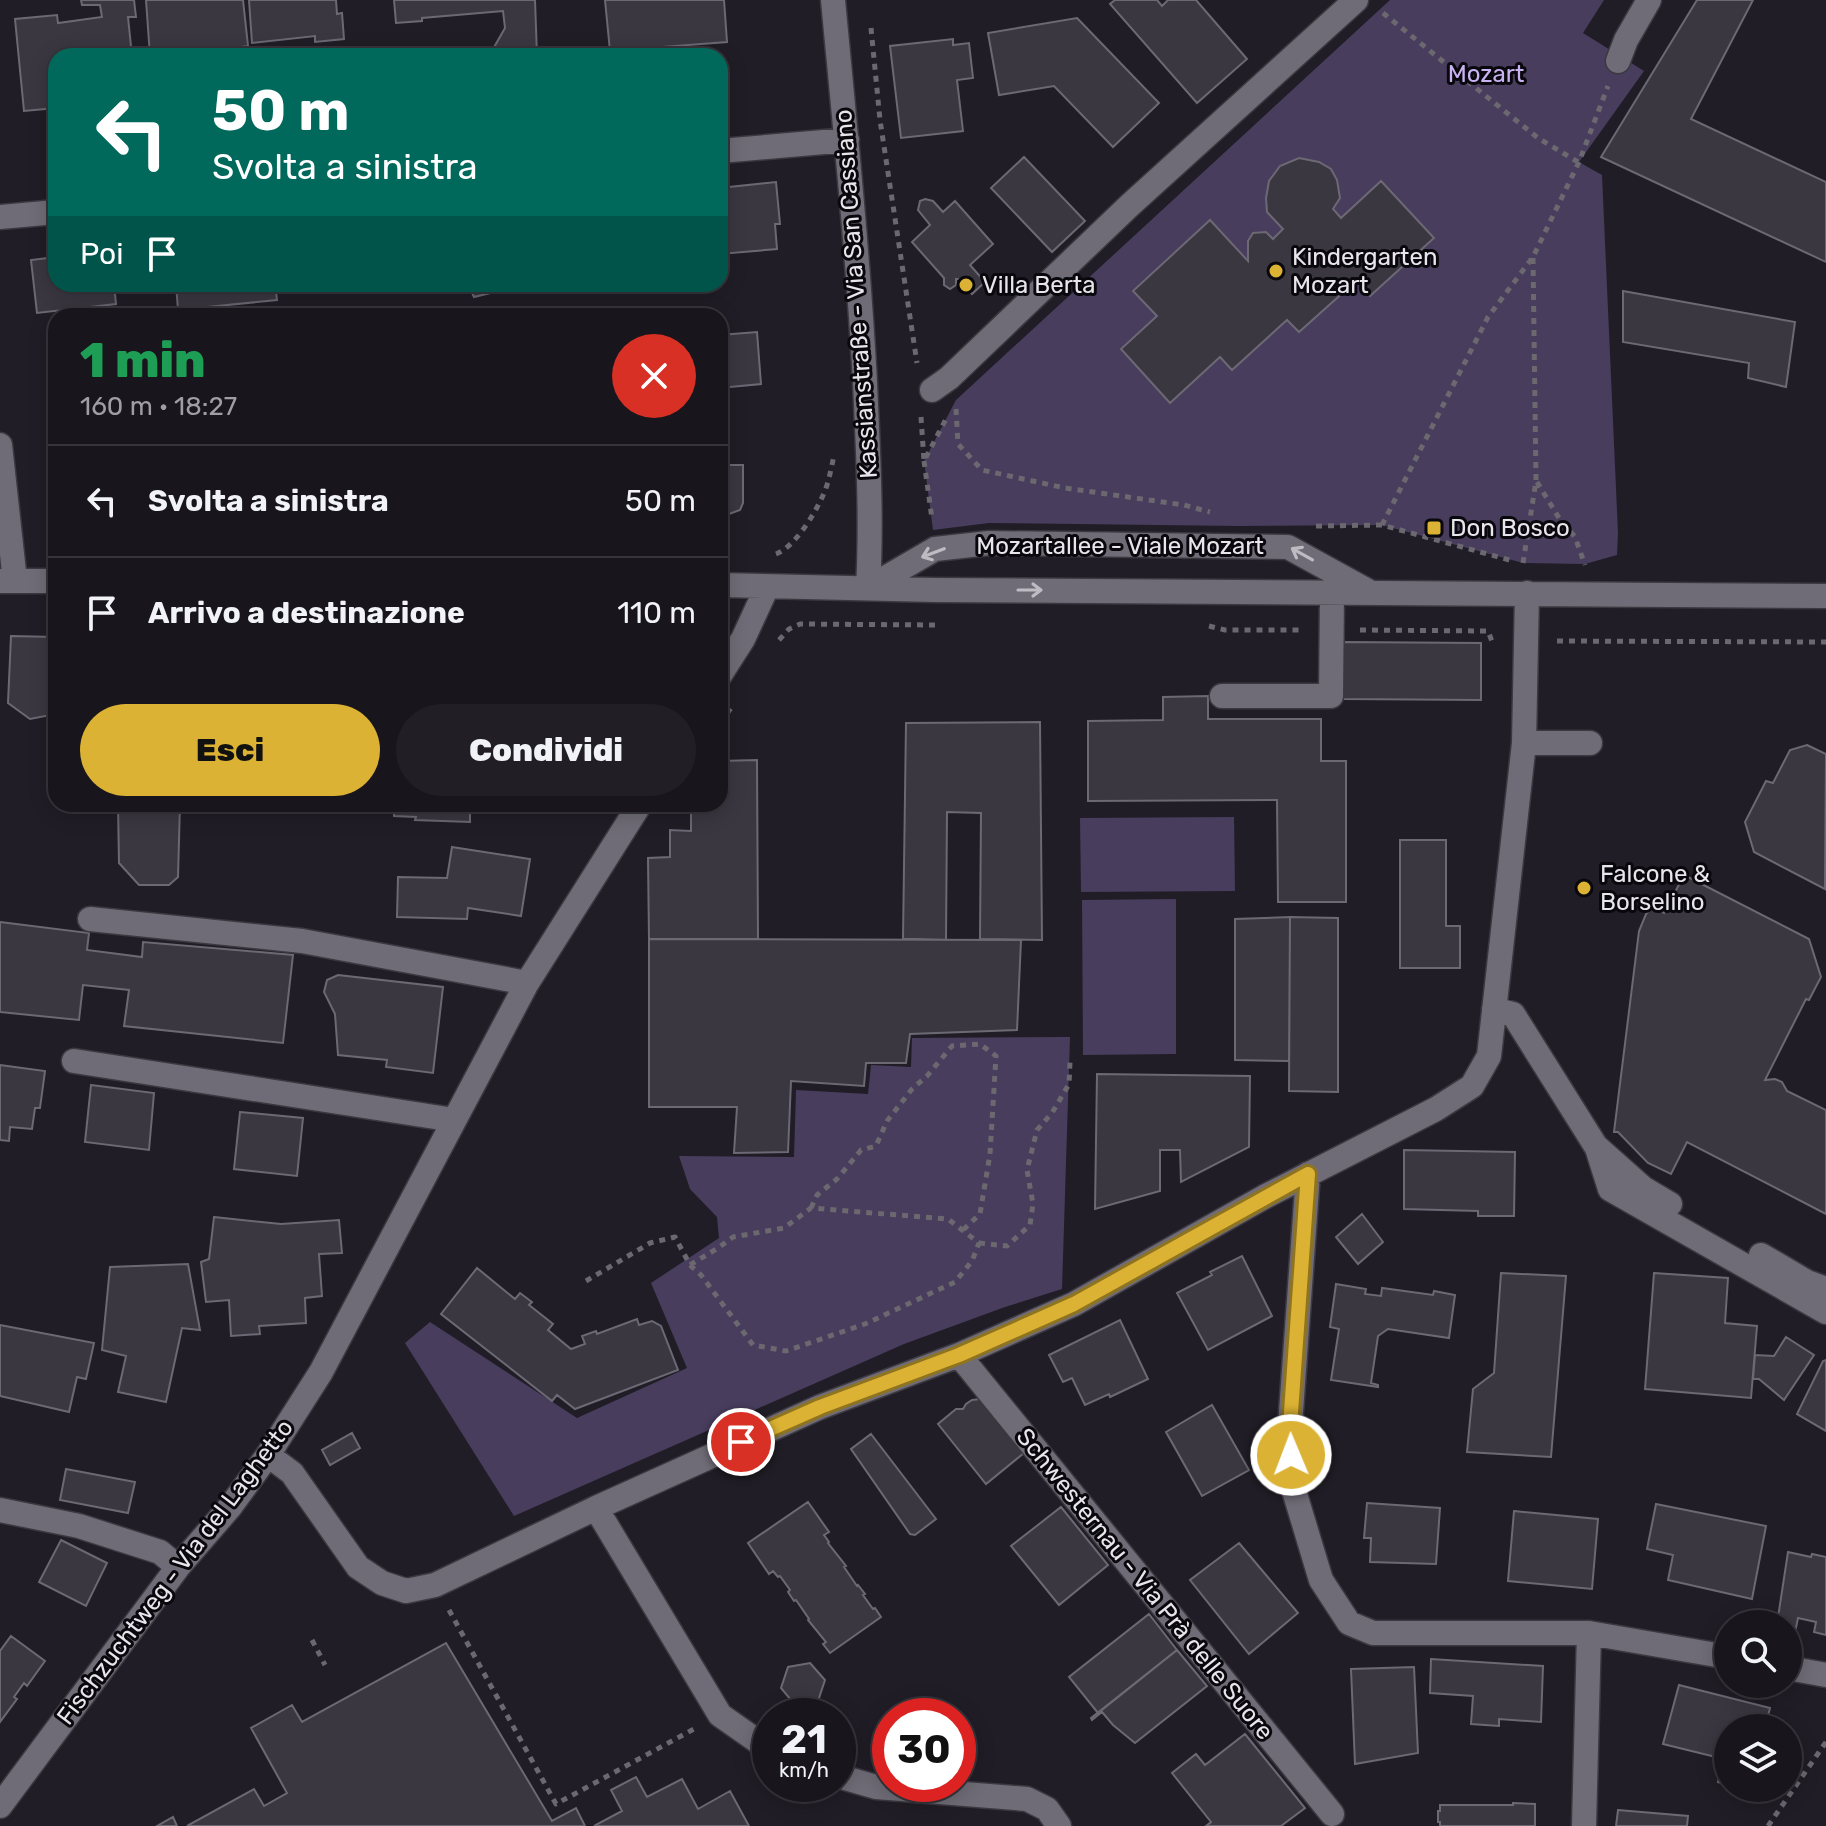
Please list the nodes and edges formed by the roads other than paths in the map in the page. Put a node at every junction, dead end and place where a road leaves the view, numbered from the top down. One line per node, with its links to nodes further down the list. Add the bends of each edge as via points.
1 (833, 0): 5 (street, Kassianstraße - Via San Cassiano)
2 (1356, 0): 9 (street, via 949,378)
3 (1649, 0): 4 (street)
4 (1618, 61)
5 (847, 140): 6 (street); 15 (street, Kassianstraße - Via San Cassiano, via 870,489)
6 (728, 150)
7 (48, 213): 8 (street)
8 (0, 217)
9 (923, 389)
10 (0, 445): 11 (street, via 11,554)
11 (8, 581): 12 (street)
12 (48, 581)
13 (728, 585): 14 (street, Mozartallee - Viale Mozart)
14 (767, 587): 15 (street, Mozartallee - Viale Mozart); 20 (street)
15 (868, 588): 16 (street, Mozartallee - Viale Mozart, one-way to 16); 17 (street, Mozartallee - Viale Mozart, one-way to 15, via 1288,547 989,543 935,549)
16 (1332, 592): 17 (street, Mozartallee - Viale Mozart); 21 (street, via 1331,696)
17 (1370, 592): 18 (street, Mozartallee - Viale Mozart)
18 (1527, 593): 19 (street, Mozartallee - Viale Mozart); 22 (street)
19 (1826, 596)
20 (728, 662)
21 (1222, 696)
22 (1524, 743): 23 (street); 27 (street)
23 (1590, 743)
24 (635, 812): 26 (street, Fischzuchtweg - Via del Laghetto)
25 (90, 919): 26 (street, via 302,941)
26 (527, 983): 29 (street, Fischzuchtweg - Via del Laghetto)
27 (1494, 1009): 30 (street, via 1513,1014); 31 (street, via 1489,1056 1472,1086)
28 (74, 1061): 29 (street)
29 (454, 1120): 35 (street, Fischzuchtweg - Via del Laghetto, via 321,1372)
30 (1597, 1148): 32 (street, via 1643,1188); 33 (street, via 1610,1189)
31 (1308, 1174): 34 (street, via 1074,1304); 39 (street, via 1290,1426 1292,1484 1321,1580 1349,1623 1373,1633)
32 (1826, 1289)
33 (1826, 1312)
34 (959, 1355): 36 (street, via 820,1407); 46 (street, Schwesternau - Via Prà delle Suore)
35 (268, 1455): 36 (street, via 292,1473 358,1567 406,1591 435,1585); 38 (street, Fischzuchtweg - Via del Laghetto)
36 (596, 1508): 43 (street, via 720,1715)
37 (0, 1510): 38 (street, via 79,1526 160,1552)
38 (178, 1567): 45 (street, Fischzuchtweg - Via del Laghetto)
39 (1589, 1633): 40 (street); 48 (street)
40 (1714, 1655)
41 (1802, 1671): 42 (street)
42 (1826, 1675)
43 (752, 1737)
44 (856, 1781): 47 (street, via 1027,1799 1047,1809)
45 (0, 1806)
46 (1332, 1814)
47 (1059, 1826)
48 (1584, 1826)

